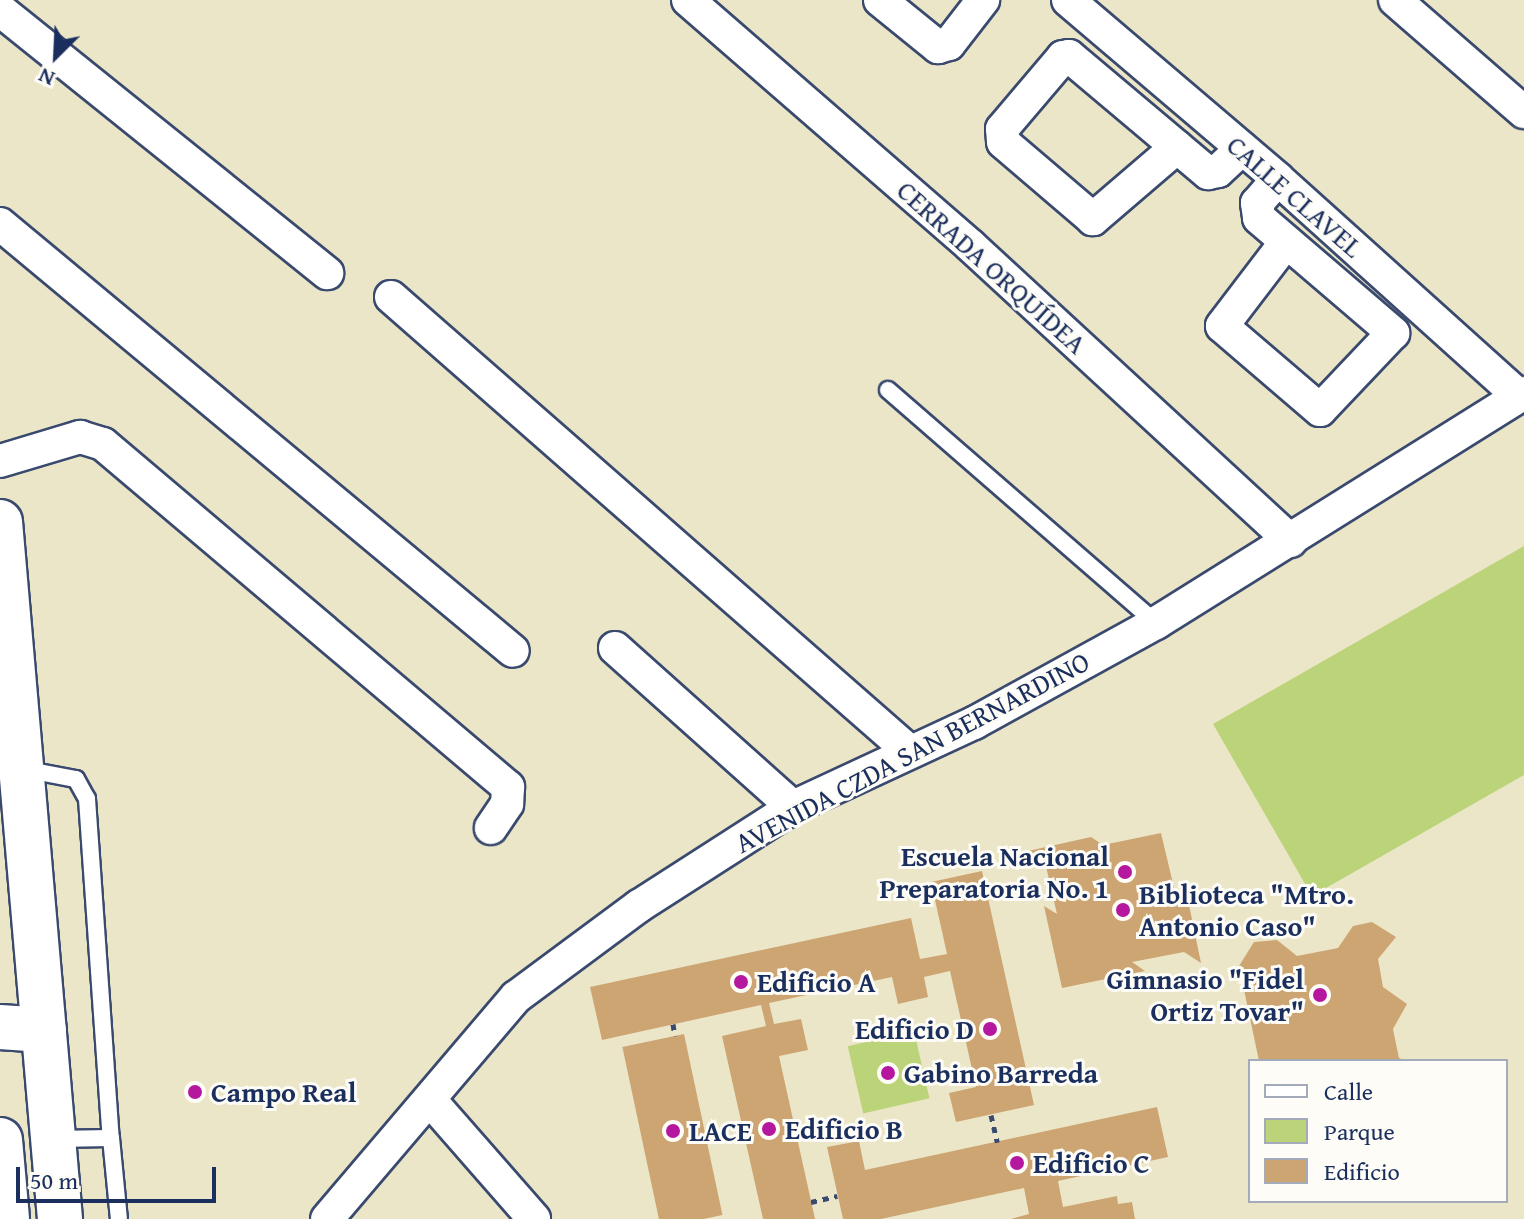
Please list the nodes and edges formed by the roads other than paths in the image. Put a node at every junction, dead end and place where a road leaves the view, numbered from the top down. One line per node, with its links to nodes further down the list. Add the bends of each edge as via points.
1 (688, 0): 19 (street, CERRADA ORQUÍDEA, via 971,246)
2 (880, 0): 3 (street, via 938,47 949,44)
3 (983, 0)
4 (1069, 0): 9 (street, CALLE CLAVEL)
5 (1395, 0): 7 (street)
6 (0, 10): 13 (street)
7 (1524, 112)
8 (1177, 147): 8 (street, via 1069,56 1002,129 1003,142 1093,219); 9 (street, via 1208,173 1218,171)
9 (1242, 149): 10 (street, CALLE CLAVEL)
10 (1278, 179): 12 (street, via 1256,210); 16 (street, CALLE CLAVEL)
11 (0, 224): 22 (street)
12 (1286, 242): 12 (street, via 1393,333 1320,410 1222,326)
13 (327, 273)
14 (391, 297): 23 (street)
15 (888, 390): 20 (lane)
16 (1522, 394): 19 (street, AVENIDA CZDA SAN BERNARDINO)
17 (0, 461): 26 (street, via 80,437 103,444 508,787 507,804)
18 (0, 522): 24 (main road)
19 (1291, 541): 20 (street, AVENIDA CZDA SAN BERNARDINO)
20 (1156, 623): 23 (street, AVENIDA CZDA SAN BERNARDINO, via 974,723)
21 (615, 648): 25 (street)
22 (513, 651)
23 (908, 750): 25 (street, AVENIDA CZDA SAN BERNARDINO)
24 (21, 768): 28 (main road); 30 (lane, via 76,779 87,799)
25 (793, 807): 29 (street, AVENIDA CZDA SAN BERNARDINO, via 639,906 516,997)
26 (491, 828)
27 (0, 1027): 28 (main road)
28 (44, 1030): 31 (main road)
29 (430, 1100): 36 (street, AVENIDA CZDA SAN BERNARDINO); 37 (street)
30 (111, 1138): 31 (lane); 35 (lane)
31 (53, 1139): 34 (main road)
32 (0, 1140): 33 (main road)
33 (7, 1219)
34 (60, 1219)
35 (119, 1219)
36 (327, 1219)
37 (534, 1219)

